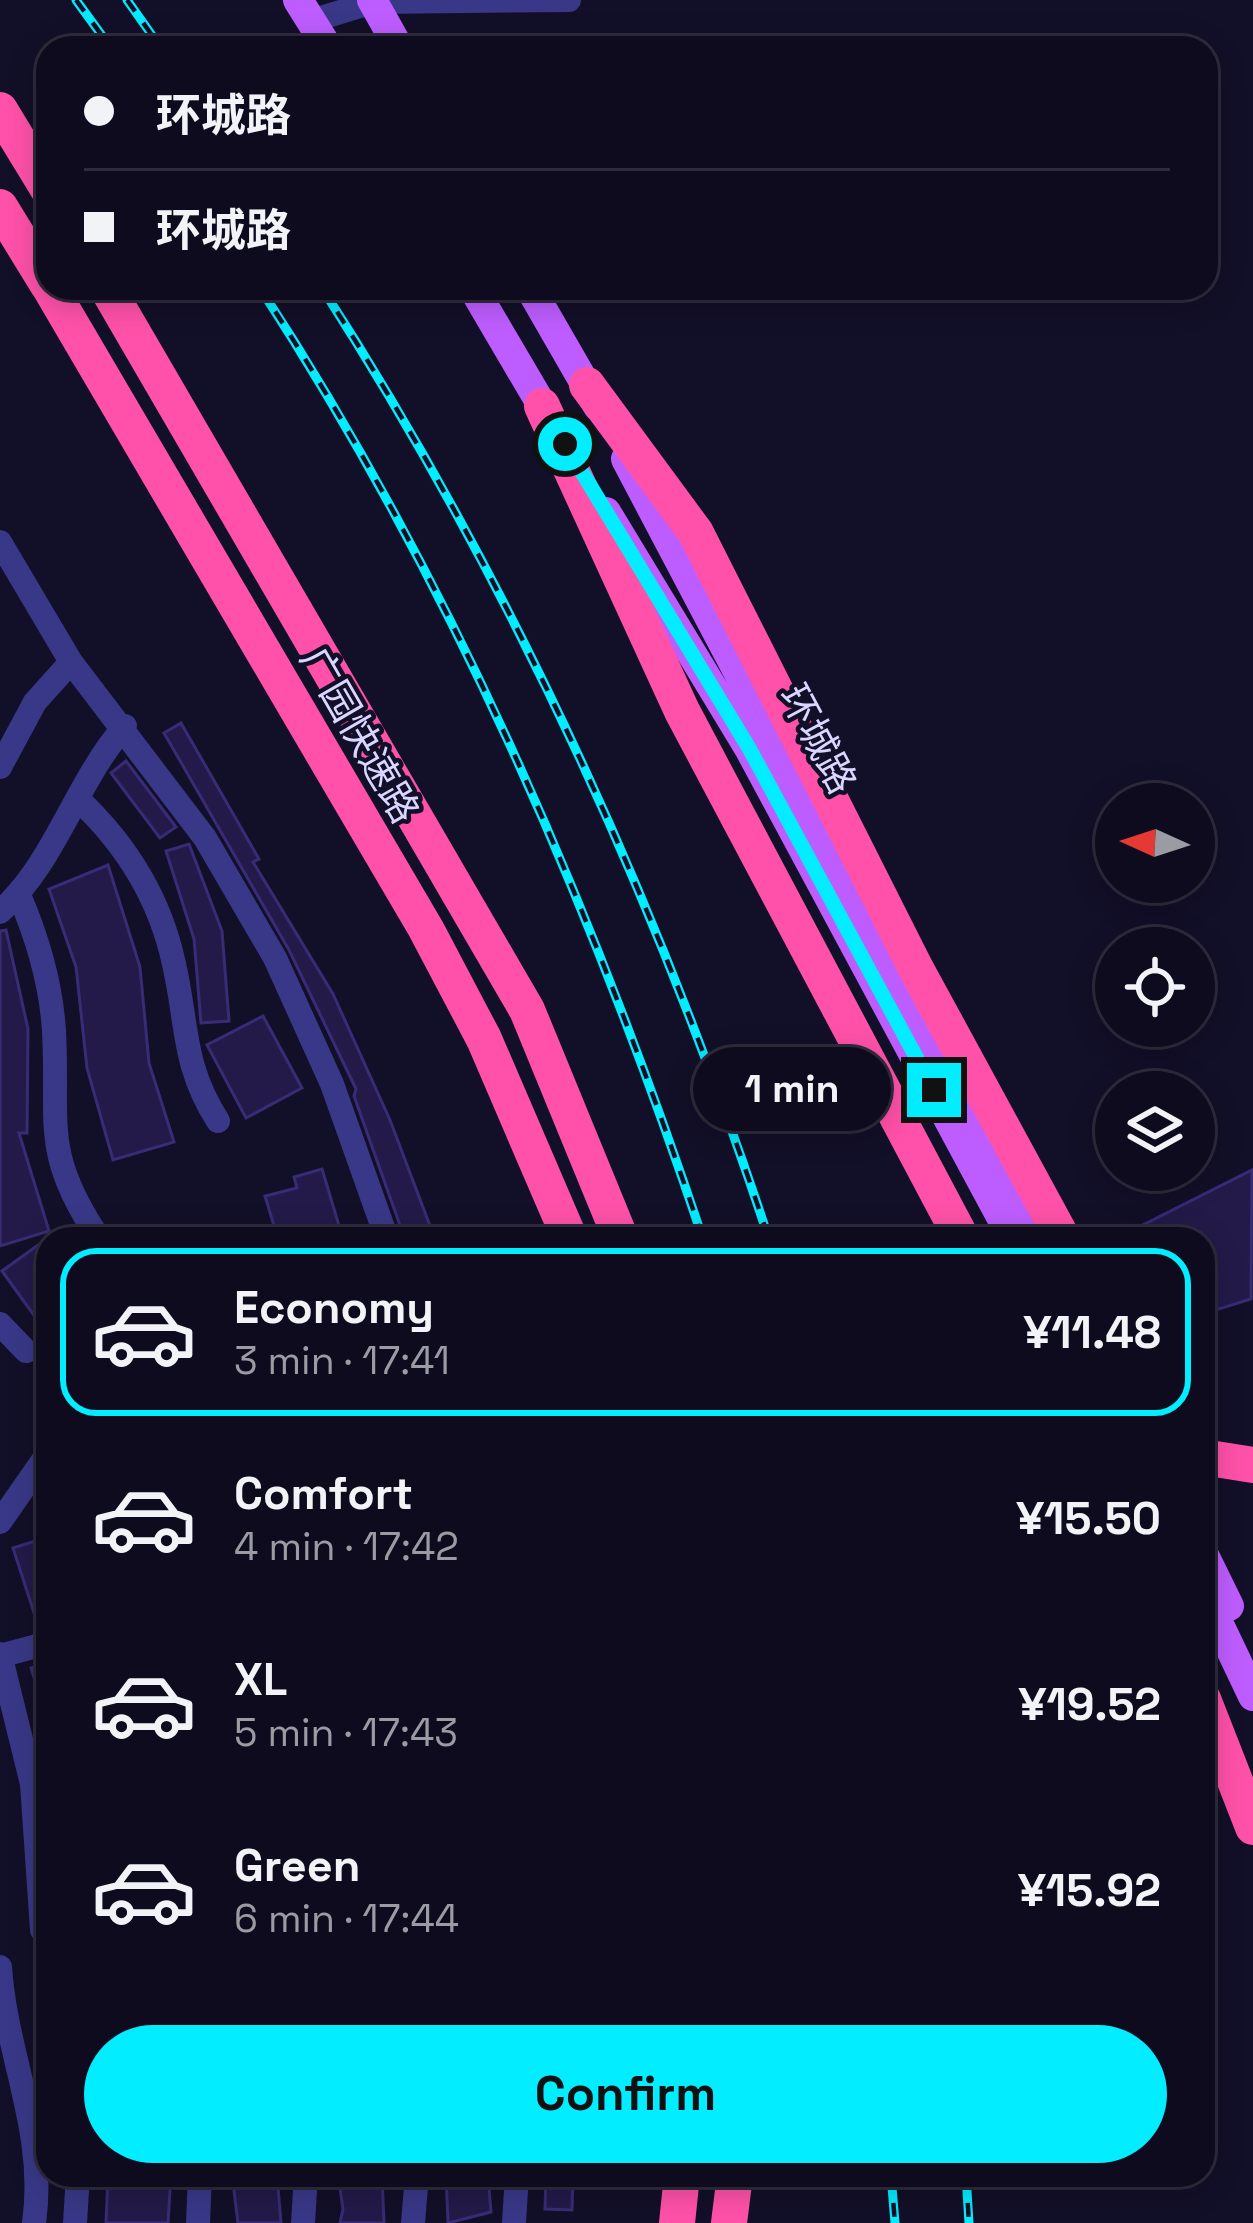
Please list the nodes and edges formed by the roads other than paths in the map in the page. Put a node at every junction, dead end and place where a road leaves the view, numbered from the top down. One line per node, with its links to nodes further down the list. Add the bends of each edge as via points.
1 (569, 0): 2 (street)
2 (372, 1): 3 (street); 5 (main road)
3 (304, 10): 4 (main road)
4 (320, 36)
5 (392, 36)
6 (0, 110): 7 (highway)
7 (36, 169)
8 (0, 207): 9 (highway, 广园快速路)
9 (36, 266)
10 (57, 300): 25 (highway, 广园快速路, via 426,929 502,1077)
11 (114, 300): 26 (highway, 广园快速路, via 526,1010)
12 (480, 300): 15 (main road, 环城路)
13 (537, 300): 14 (main road)
14 (587, 385): 29 (highway, via 696,533 914,967)
15 (542, 406): 27 (highway, via 682,710); 28 (main road, 环城路)
16 (0, 542): 17 (street)
17 (71, 662): 18 (street); 19 (street, via 35,702)
18 (124, 727): 20 (street); 24 (street, via 252,918 332,1084)
19 (0, 767)
20 (78, 799): 21 (street); 22 (street, via 151,892 175,967 190,1067)
21 (10, 903): 23 (street, via 39,947 51,1003 54,1135)
22 (218, 1121)
23 (92, 1227)
24 (383, 1227)
25 (564, 1227)
26 (616, 1227)
27 (956, 1227)
28 (1026, 1227)
29 (1028, 1227)
30 (0, 1324): 31 (street)
31 (26, 1351)
32 (1215, 1459): 33 (highway)
33 (1253, 1465)
34 (36, 1469): 35 (street)
35 (0, 1522)
36 (1215, 1577): 39 (main road)
37 (1215, 1616): 41 (main road)
38 (36, 1645): 40 (street)
39 (1253, 1654)
40 (0, 1655): 44 (street, via 32,1784)
41 (1253, 1696)
42 (1215, 1730): 43 (highway)
43 (1253, 1827)
44 (36, 1842)
45 (0, 1967): 53 (street, via 35,2128)
46 (77, 2187): 54 (street)
47 (200, 2187): 55 (street)
48 (305, 2187): 56 (street)
49 (416, 2187): 57 (street)
50 (516, 2187): 58 (street)
51 (681, 2187): 59 (highway)
52 (734, 2187): 60 (highway)
53 (34, 2223)
54 (75, 2223)
55 (198, 2223)
56 (303, 2223)
57 (413, 2223)
58 (514, 2223)
59 (677, 2223)
60 (729, 2223)

